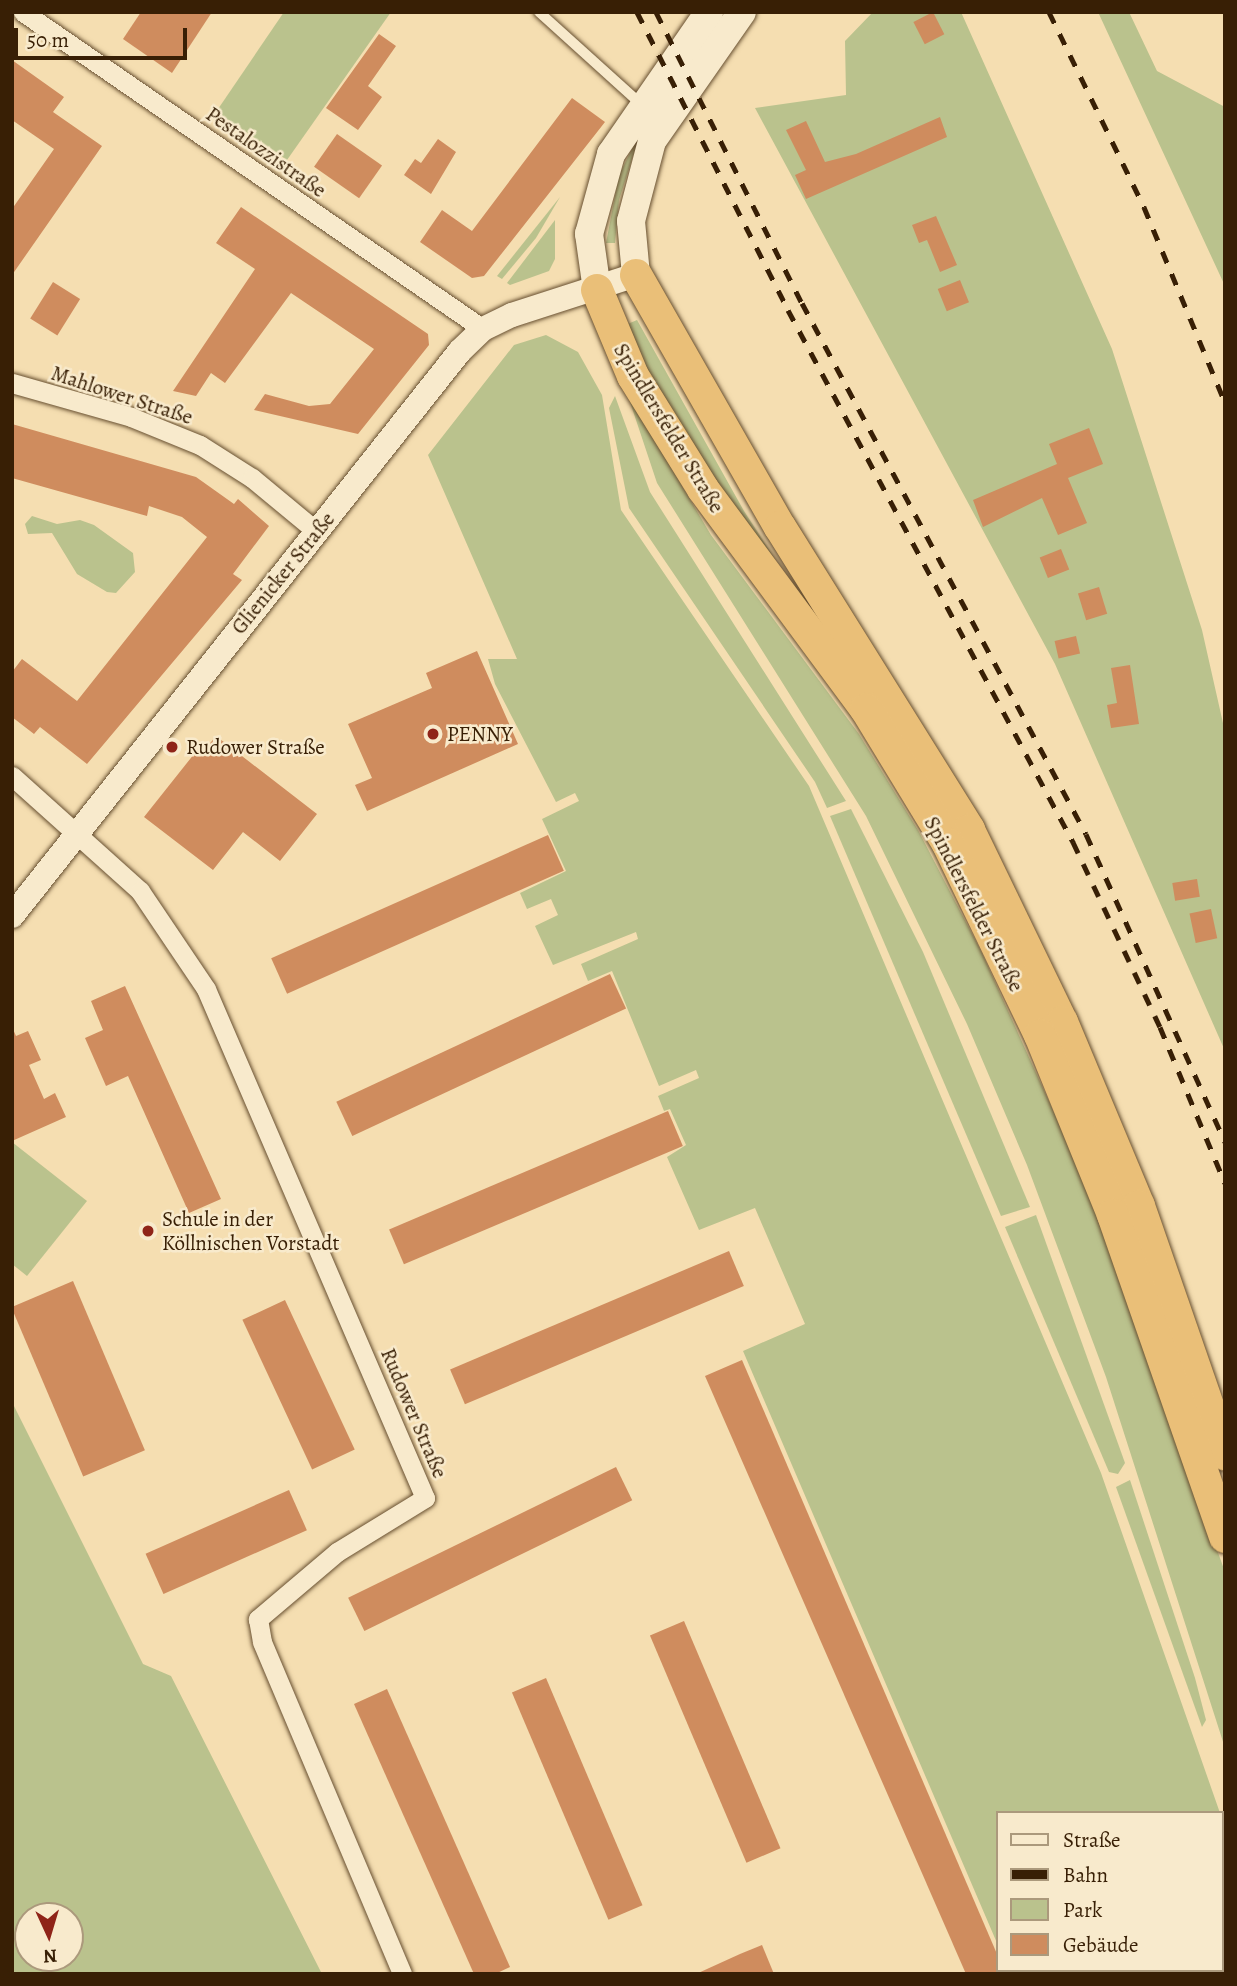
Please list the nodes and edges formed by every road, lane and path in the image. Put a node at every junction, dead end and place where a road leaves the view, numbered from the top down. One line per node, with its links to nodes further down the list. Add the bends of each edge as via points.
1 (23, 12): 8 (street, Pestalozzistraße)
2 (539, 12): 5 (lane)
3 (709, 12): 5 (main road)
4 (742, 12): 5 (main road)
5 (653, 115): 6 (main road, via 631,220); 7 (main road, via 611,154 596,199 589,251)
6 (636, 275): 7 (street, Glienicker Straße); 14 (highway, Spindlersfelder Straße, via 780,527 969,830 1062,1022 1139,1206)
7 (597, 290): 8 (street, Glienicker Straße, via 539,305); 15 (highway, Spindlersfelder Straße, via 633,376 703,489 866,709 948,844 1040,1035 1113,1215)
8 (483, 330): 10 (street, Glienicker Straße)
9 (12, 383): 10 (street, Mahlower Straße, via 131,417 200,445 252,478)
10 (316, 531): 12 (street, Glienicker Straße)
11 (12, 776): 12 (street)
12 (80, 832): 13 (street, Glienicker Straße); 16 (street, Rudower Straße, via 140,891 206,989 425,1498 337,1552 258,1619 262,1642)
13 (12, 916)
14 (1225, 1455)
15 (1225, 1537)
16 (402, 1974)

